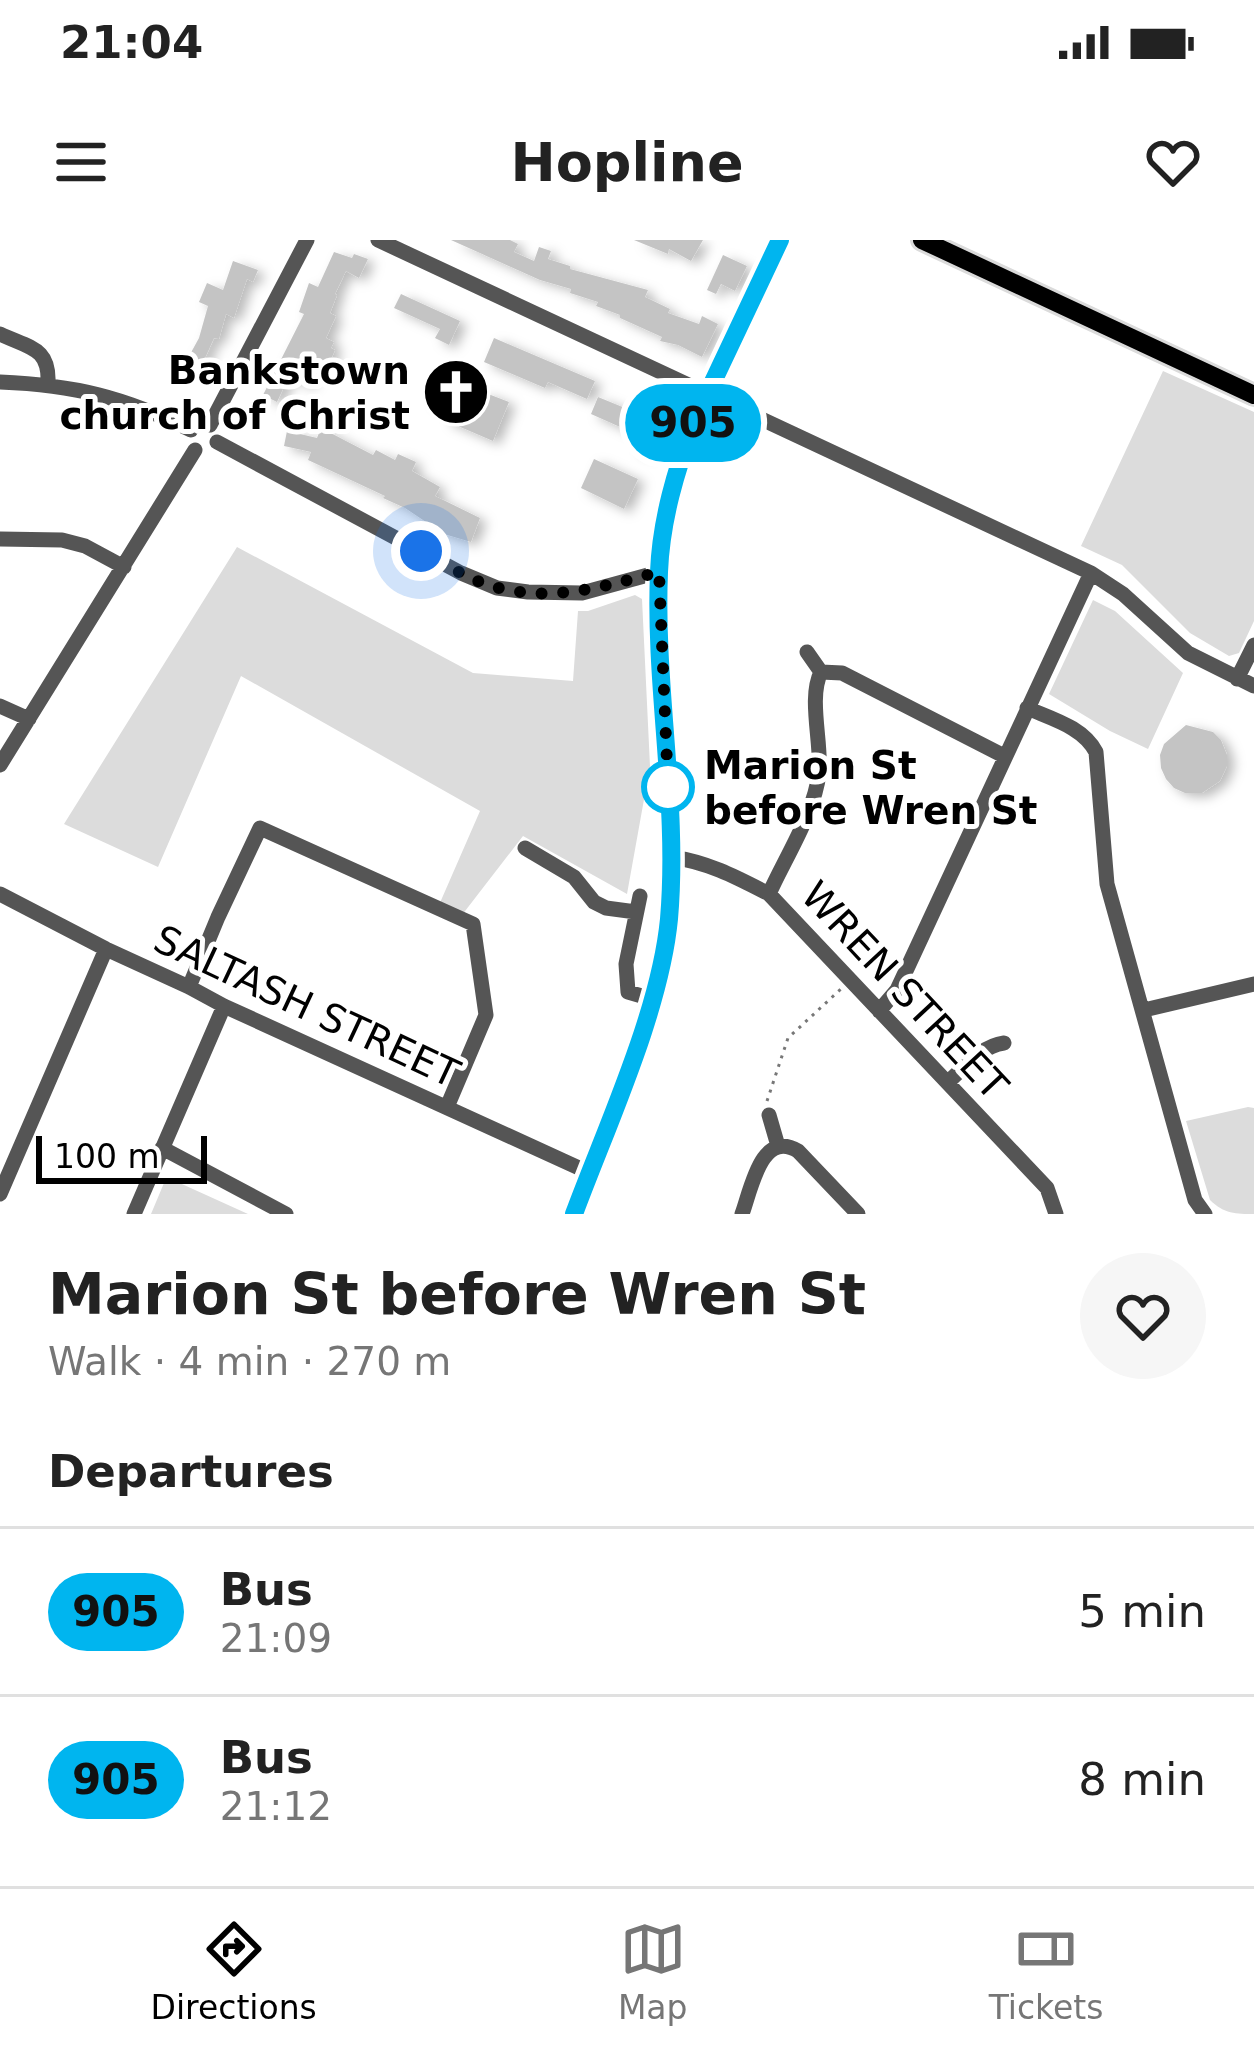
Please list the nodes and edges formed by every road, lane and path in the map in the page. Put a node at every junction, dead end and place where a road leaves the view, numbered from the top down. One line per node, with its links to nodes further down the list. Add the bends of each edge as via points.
1 (307, 240): 10 (street)
2 (378, 240): 8 (street)
3 (922, 240): 9 (main road)
4 (775, 245): 8 (main road)
5 (0, 334): 7 (street, via 44,355)
6 (0, 382): 7 (street)
7 (48, 384): 11 (street, via 106,394)
8 (707, 393): 16 (main road, via 674,481); 17 (street)
9 (1254, 395)
10 (210, 425): 11 (street); 12 (street)
11 (191, 430): 13 (street)
12 (217, 442): 13 (street); 16 (street, via 496,588 582,593)
13 (196, 450): 15 (street)
14 (0, 539): 15 (street, via 62,540)
15 (124, 567): 25 (street)
16 (659, 572): 29 (main road)
17 (1097, 577): 21 (street, via 1188,653); 24 (street)
18 (1254, 645): 21 (street)
19 (807, 652): 20 (street)
20 (821, 672): 26 (street, via 842,673); 31 (street, via 815,794)
21 (1238, 679): 22 (street)
22 (1254, 686)
23 (0, 706): 25 (street)
24 (1027, 708): 26 (street); 38 (street, via 1078,731 1096,752 1107,884)
25 (29, 719): 27 (street)
26 (1004, 756): 39 (street, via 897,990)
27 (0, 765)
28 (525, 848): 36 (street, via 606,908 638,904 628,992)
29 (671, 857): 31 (street, WREN STREET, via 724,870); 36 (main road, via 668,925)
30 (0, 894): 32 (street, SALTASH STREET)
31 (769, 894): 33 (street, WREN STREET)
32 (106, 949): 35 (street, SALTASH STREET); 47 (street)
33 (850, 980): 39 (street, WREN STREET); 43 (path, via 788,1038)
34 (1254, 983): 38 (street)
35 (189, 987): 37 (street, SALTASH STREET); 42 (street, via 260,829 472,924 486,1015)
36 (652, 999): 46 (main road)
37 (224, 1006): 42 (street, SALTASH STREET); 45 (street)
38 (1144, 1010): 54 (street)
39 (879, 1011): 41 (street, WREN STREET)
40 (1004, 1043): 41 (street)
41 (948, 1082): 53 (street, WREN STREET, via 1047,1188)
42 (447, 1107): 46 (street, SALTASH STREET)
43 (769, 1115): 44 (street)
44 (778, 1146): 51 (street, via 764,1155); 52 (street, via 798,1151)
45 (162, 1148): 48 (street); 49 (street)
46 (590, 1173): 50 (main road)
47 (0, 1194)
48 (134, 1214)
49 (286, 1214)
50 (574, 1214)
51 (742, 1214)
52 (858, 1214)
53 (1056, 1214)
54 (1205, 1214)

